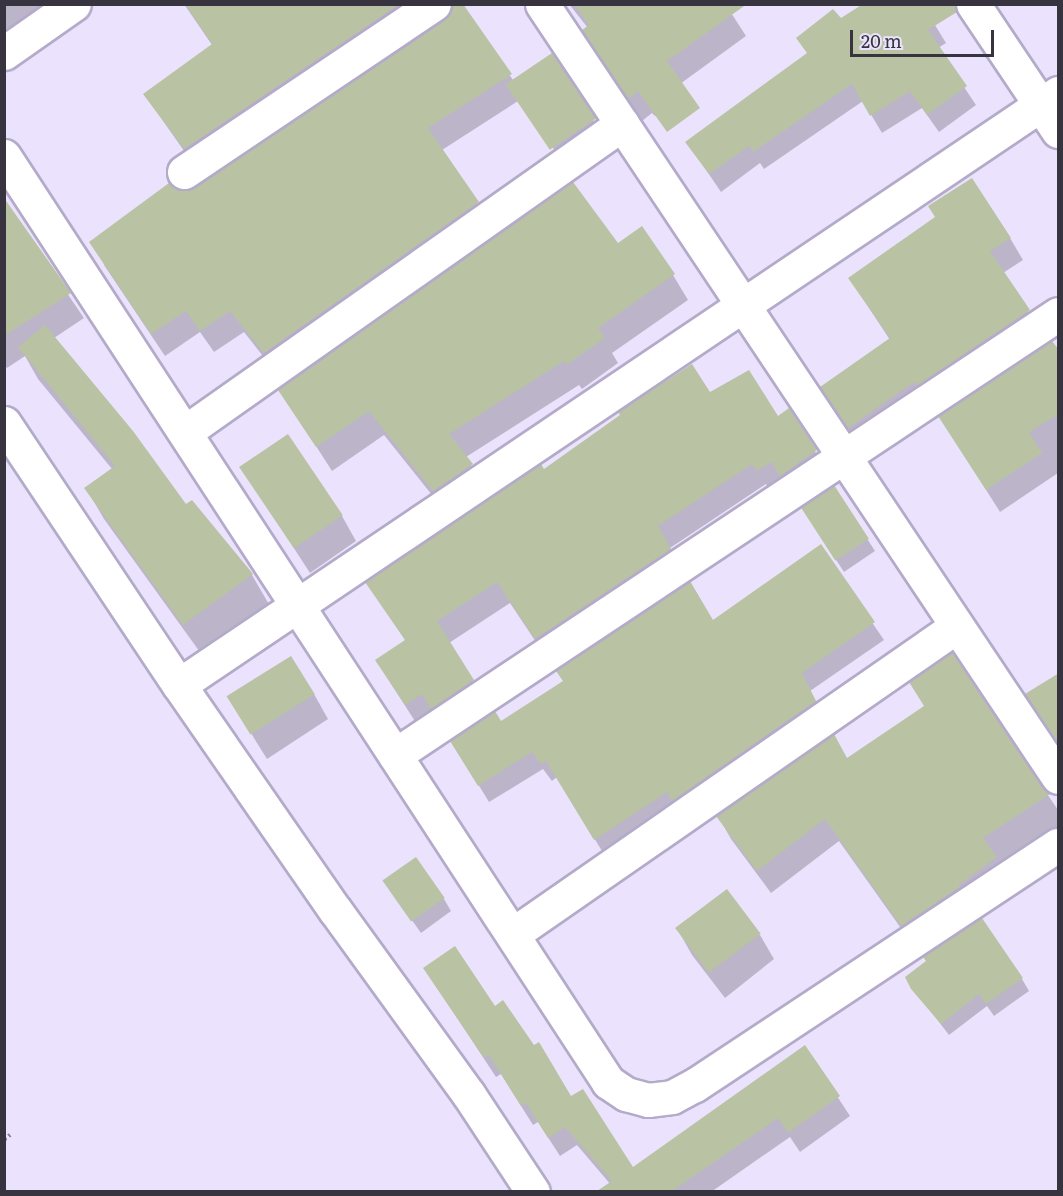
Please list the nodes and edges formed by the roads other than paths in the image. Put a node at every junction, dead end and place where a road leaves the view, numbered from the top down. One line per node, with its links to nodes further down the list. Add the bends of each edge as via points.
1 (74, 4): 5 (street)
2 (434, 4): 9 (street)
3 (542, 4): 7 (street)
4 (973, 4): 6 (street)
5 (4, 53)
6 (1053, 110): 10 (street)
7 (622, 124): 10 (street); 13 (street)
8 (4, 156): 13 (street)
9 (184, 172)
10 (743, 306): 14 (street); 15 (street)
11 (1059, 314): 14 (street)
12 (4, 423): 17 (street)
13 (185, 432): 15 (street)
14 (844, 456): 16 (street); 18 (street)
15 (298, 605): 17 (street); 18 (street)
16 (957, 626): 19 (street); 21 (street)
17 (179, 685): 22 (street)
18 (395, 755): 21 (street)
19 (1059, 777)
20 (1059, 845): 21 (street, via 672,1097 648,1100 626,1094 608,1082)
21 (513, 934)
22 (533, 1191)

